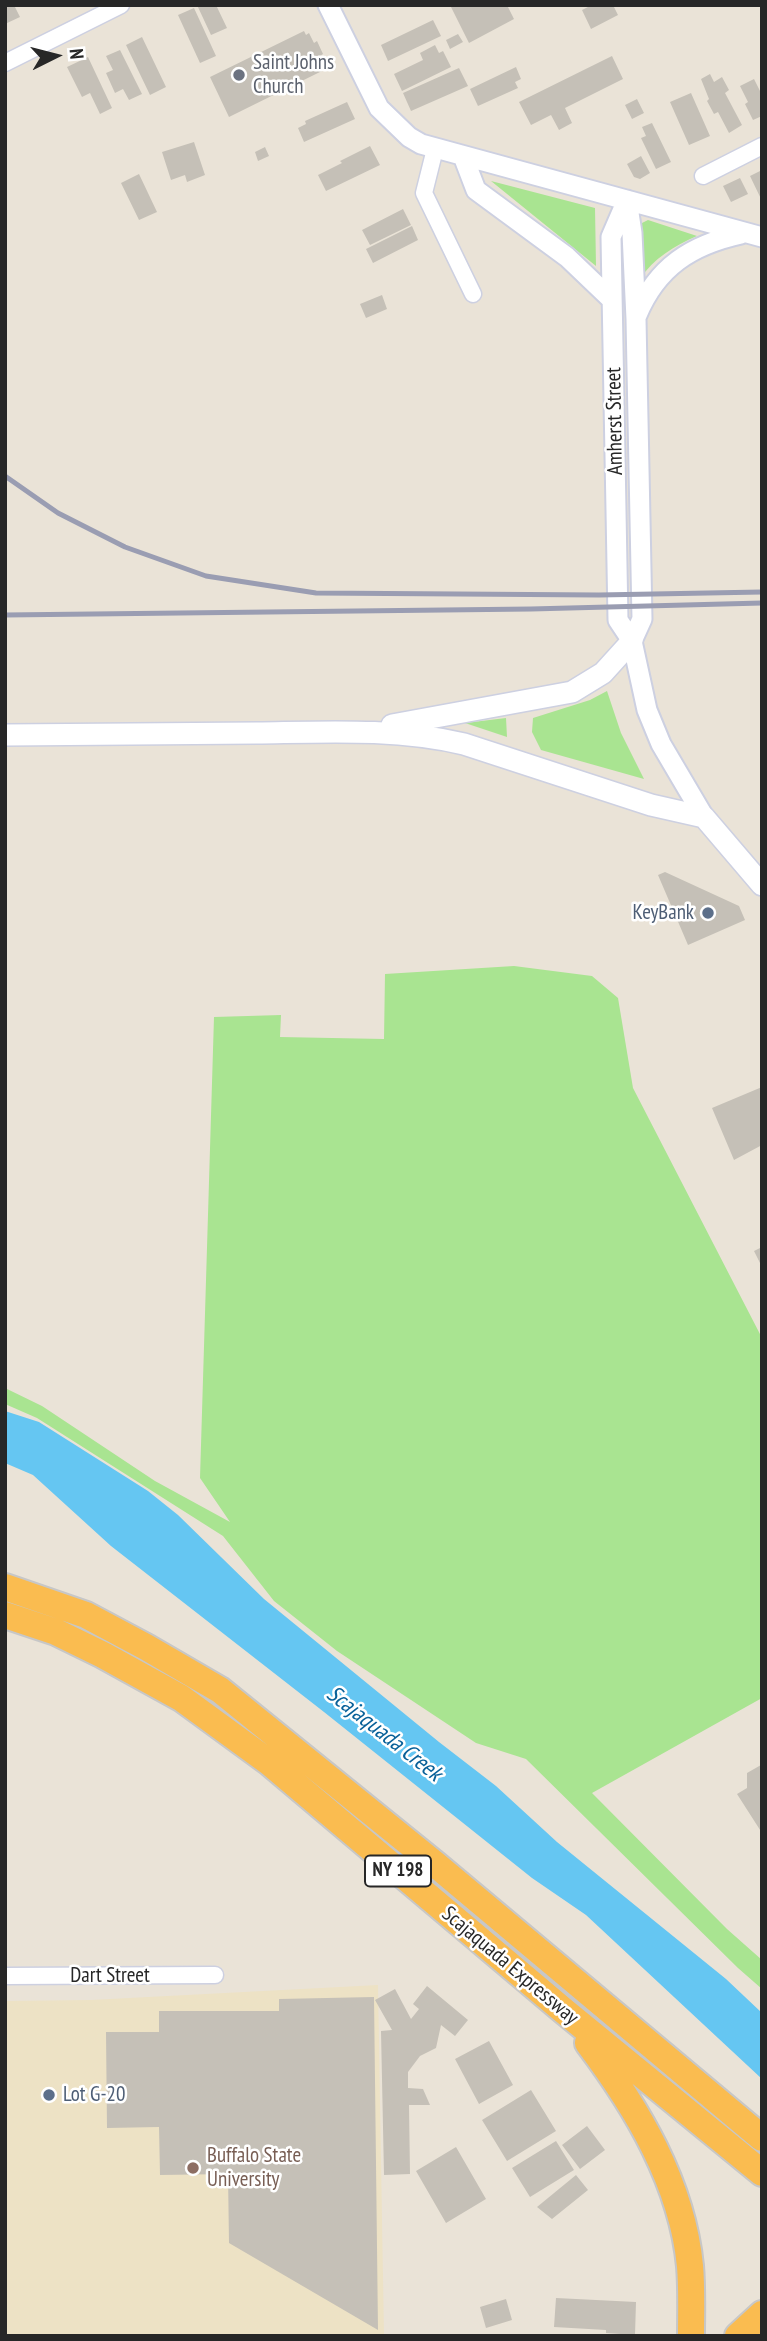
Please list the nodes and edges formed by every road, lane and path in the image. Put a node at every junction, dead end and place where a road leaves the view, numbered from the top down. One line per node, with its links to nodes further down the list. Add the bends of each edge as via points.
1 (121, 5): 3 (street)
2 (328, 5): 5 (street, via 379,108 409,137)
3 (5, 63)
4 (762, 146): 7 (street)
5 (435, 149): 6 (street); 10 (street, via 424,193)
6 (463, 156): 8 (street); 11 (street, via 476,190 567,257)
7 (703, 176)
8 (627, 200): 9 (street); 11 (street, Amherst Street, via 611,237); 12 (street, Amherst Street)
9 (753, 235): 12 (street, via 702,245 677,260 652,289)
10 (473, 294)
11 (612, 300): 13 (street, Amherst Street, via 618,620)
12 (636, 319): 13 (street, Amherst Street, via 642,619)
13 (632, 641): 14 (main road, via 603,673 572,692); 16 (street, Amherst Street, via 647,710 661,744)
14 (359, 732): 15 (main road); 16 (main road, via 425,736 464,744 651,805)
15 (5, 735)
16 (704, 817): 17 (main road)
17 (762, 885)
18 (5, 1587): 23 (highway, Scajaquada Expressway / NY 198, via 86,1615 220,1689)
19 (5, 1615): 22 (highway, Scajaquada Expressway / NY 198, via 68,1638 181,1698 270,1763)
20 (215, 1975): 21 (street, Dart Street)
21 (5, 1976)
22 (564, 2011): 24 (highway, Scajaquada Expressway / NY 198); 26 (highway, via 628,2100 666,2174 690,2265)
23 (762, 2138)
24 (762, 2173)
25 (762, 2314): 27 (highway)
26 (691, 2336)
27 (738, 2336)

